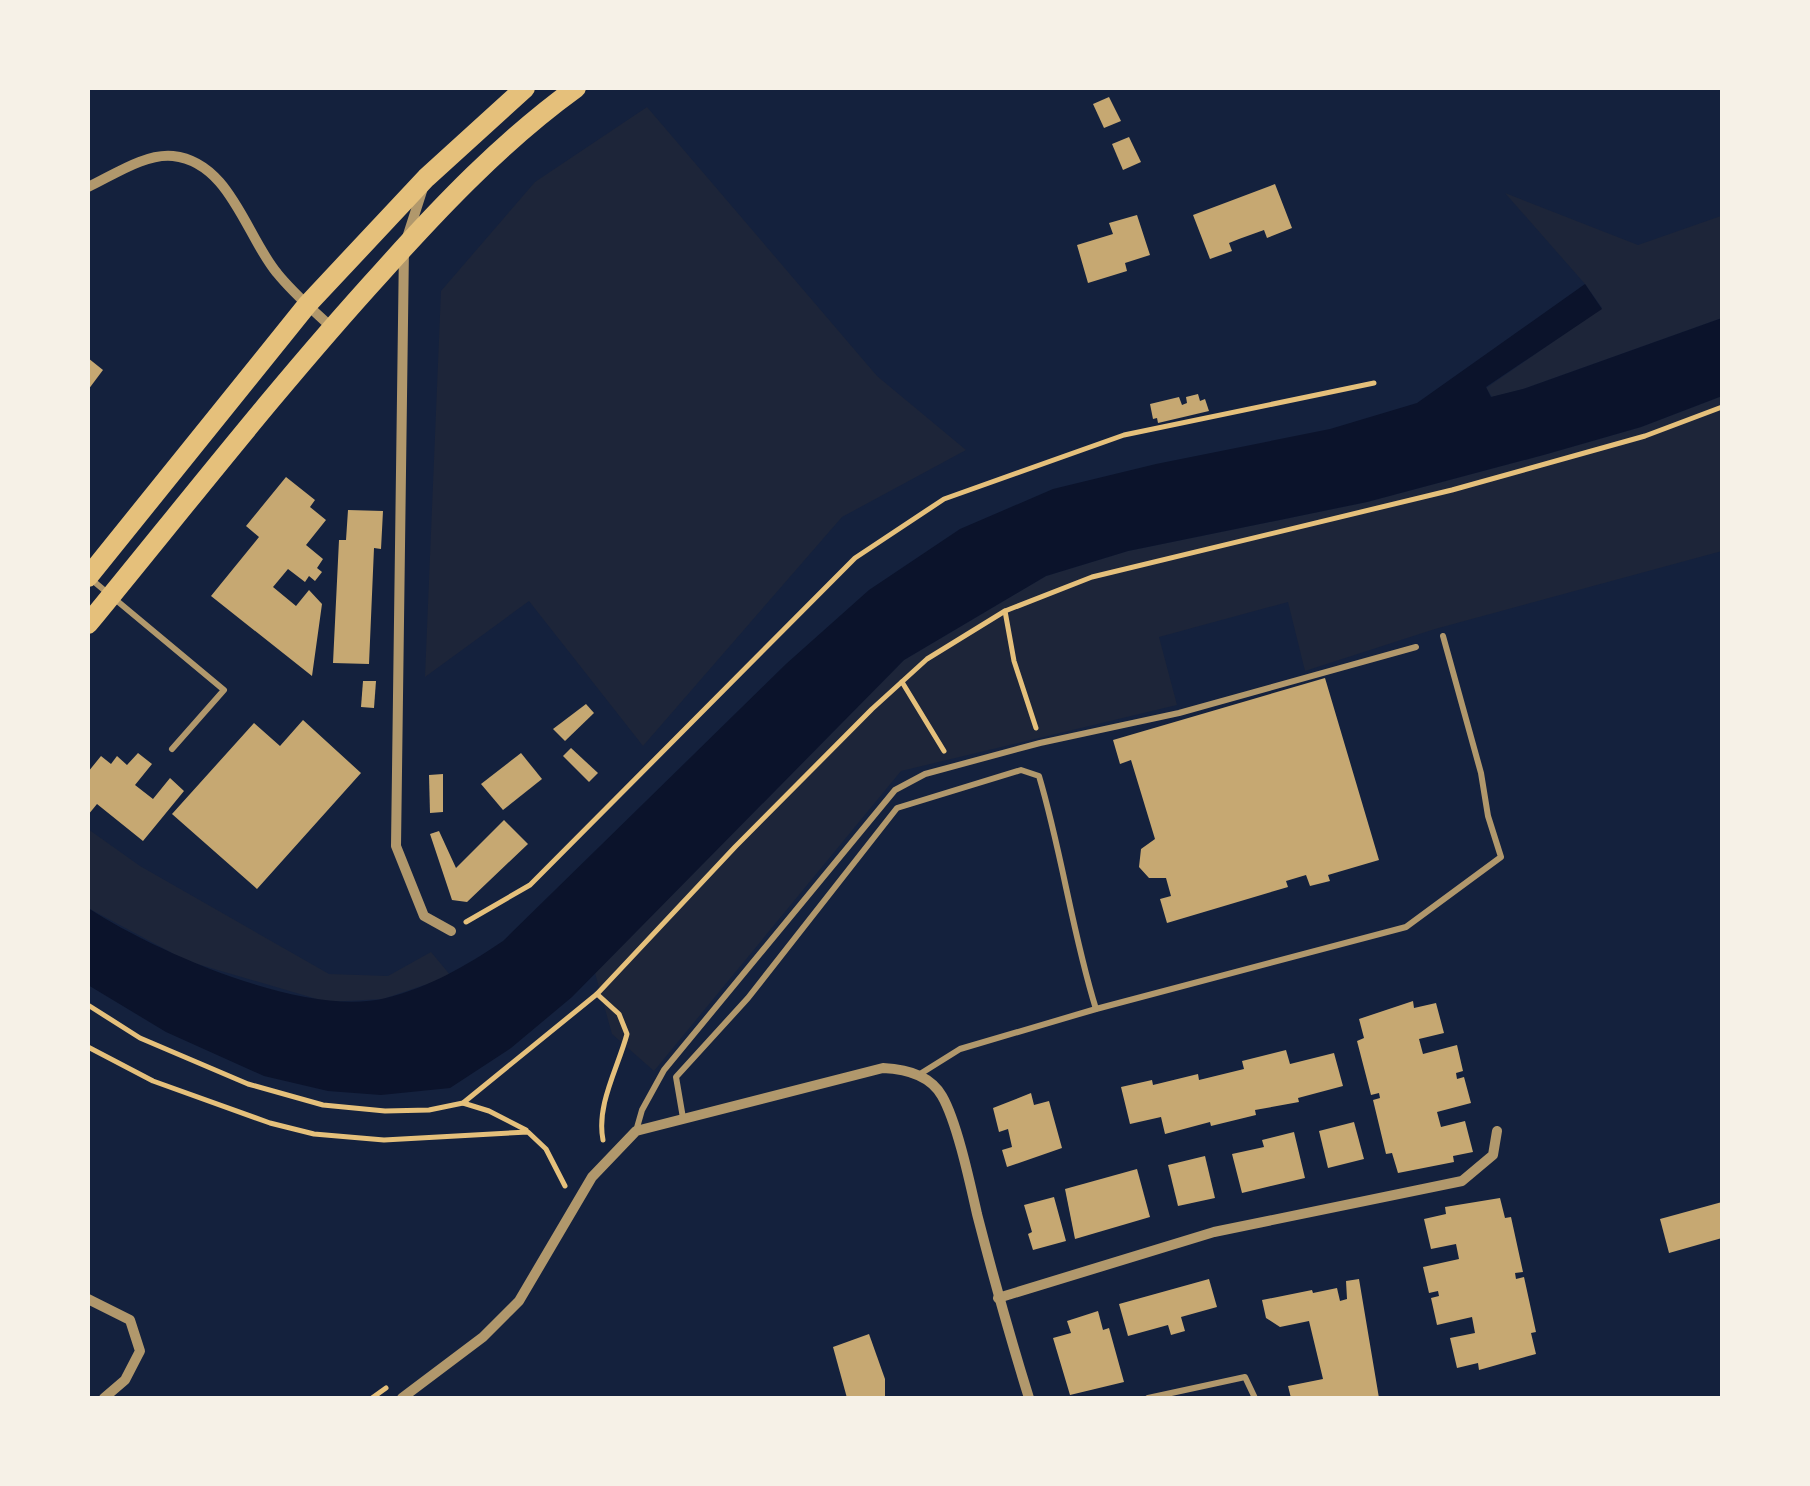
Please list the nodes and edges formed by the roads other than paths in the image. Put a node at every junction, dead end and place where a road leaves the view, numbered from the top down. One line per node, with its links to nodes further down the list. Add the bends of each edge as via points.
1 (526, 88): 3 (main road)
2 (576, 88): 5 (main road, via 486,163)
3 (426, 178): 5 (street); 6 (main road)
4 (88, 188): 6 (street, via 150,159 173,156 199,164 220,182 275,271)
5 (404, 248): 7 (main road); 14 (street, via 396,846 424,916)
6 (307, 305): 7 (street); 8 (main road)
7 (331, 328): 9 (main road)
8 (88, 576): 9 (lane)
9 (112, 595): 10 (main road); 13 (lane, via 224,690)
10 (88, 624)
11 (1443, 636): 15 (lane, via 1500,858 1406,927)
12 (1416, 646): 19 (lane, via 1179,713 925,774 896,790 664,1070)
13 (172, 749)
14 (450, 932)
15 (1096, 1009): 16 (lane, via 960,1049); 17 (lane, via 1044,790 1039,776 1022,770 897,808 748,998 676,1077)
16 (920, 1074): 17 (street, via 883,1068); 20 (street, via 942,1094)
17 (684, 1119): 19 (street)
18 (1497, 1130): 20 (street, via 1493,1155 1462,1181 1214,1232)
19 (636, 1131): 23 (street, via 592,1177 520,1301)
20 (998, 1298): 24 (street)
21 (88, 1299): 22 (street, via 130,1320 140,1352 125,1380)
22 (104, 1398)
23 (402, 1398)
24 (1028, 1398)
25 (1148, 1398): 26 (lane, via 1245,1377)
26 (1255, 1398)

